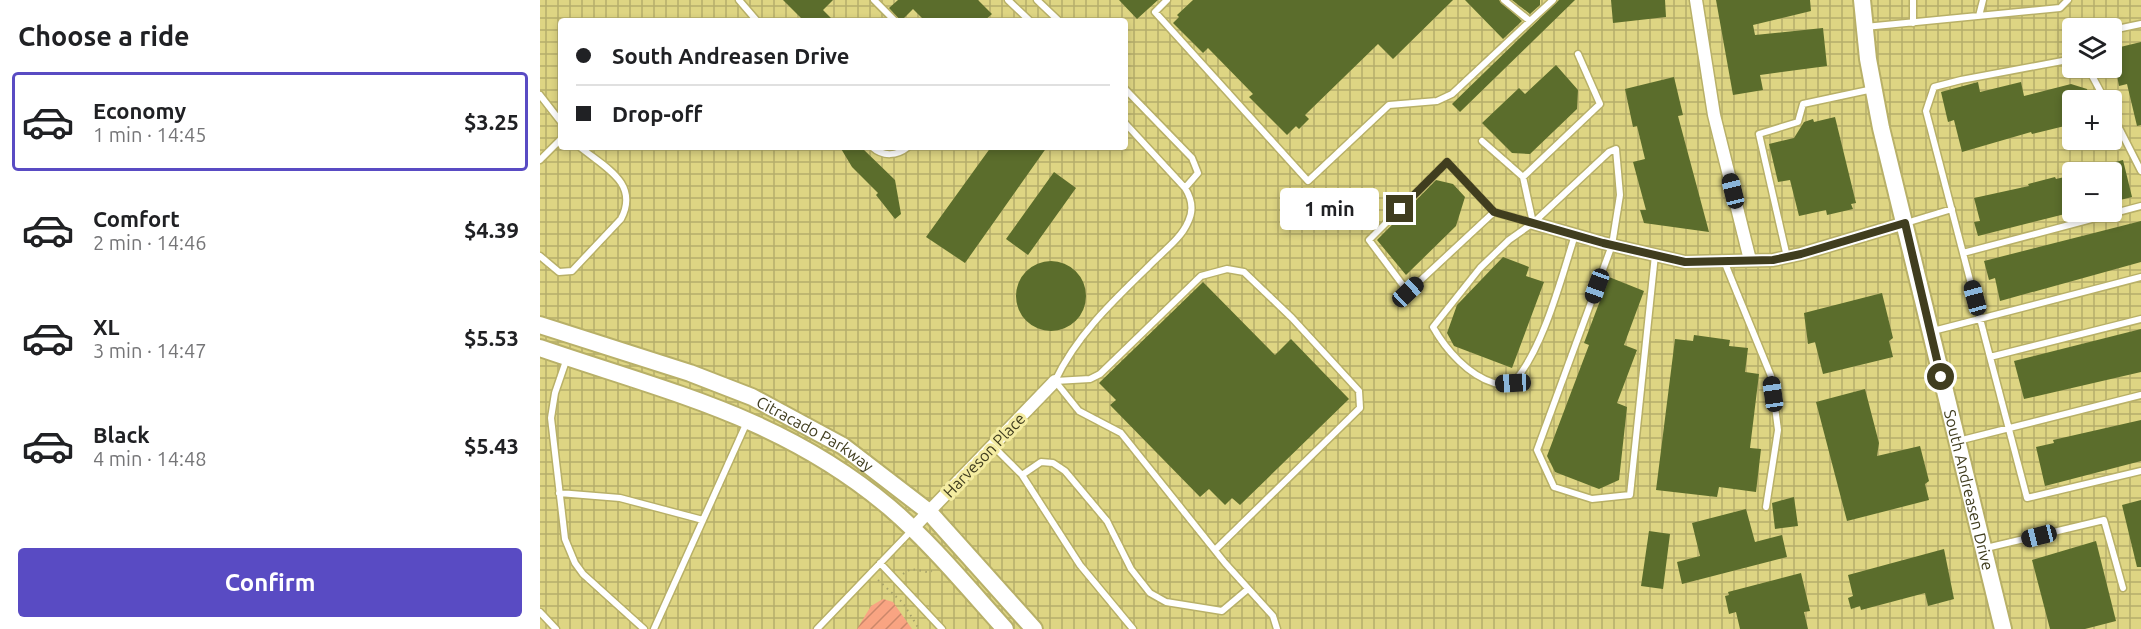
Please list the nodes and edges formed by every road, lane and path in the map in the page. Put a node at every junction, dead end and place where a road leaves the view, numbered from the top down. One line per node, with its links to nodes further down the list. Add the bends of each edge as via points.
1 (739, 0): 16 (lane)
2 (874, 0): 17 (lane)
3 (1008, 0): 14 (lane)
4 (1024, 0): 14 (lane)
5 (1037, 0): 19 (lane)
6 (1167, 0): 20 (lane, via 1155,12 1308,181 1389,105 1437,101 1452,94)
7 (1504, 0): 20 (lane)
8 (1553, 0): 20 (lane)
9 (1696, 0): 53 (street, via 1714,115)
10 (1862, 0): 23 (main road, South Andreasen Drive)
11 (1913, 0): 21 (lane)
12 (1983, 0): 15 (lane)
13 (2068, 0): 15 (lane, via 2060,8)
14 (1016, 6): 18 (lane)
15 (1979, 16): 21 (lane)
16 (754, 18)
17 (892, 18)
18 (1027, 18)
19 (1056, 18)
20 (1530, 21)
21 (1913, 23): 23 (lane)
22 (2141, 24): 24 (lane)
23 (1865, 27): 27 (main road, South Andreasen Drive)
24 (2122, 27)
25 (1578, 54): 40 (lane, via 1600,104)
26 (2062, 61): 43 (lane, via 1934,87 1926,111)
27 (1874, 88): 46 (main road, South Andreasen Drive); 52 (lane, via 1803,104 1798,122 1759,134)
28 (1128, 92): 41 (lane, via 1192,158 1198,173)
29 (540, 95): 30 (lane)
30 (558, 118)
31 (1128, 126): 41 (lane)
32 (2122, 134): 39 (lane)
33 (1482, 141): 40 (lane)
34 (558, 142): 38 (lane)
35 (584, 150): 51 (lane, via 623,183 629,199 626,210 572,271 559,272)
36 (878, 150): 37 (lane, via 885,154)
37 (902, 150)
38 (540, 160)
39 (2141, 171)
40 (1523, 177): 45 (lane)
41 (1185, 188): 63 (lane, via 1192,212 1184,231 1068,354)
42 (2141, 206): 49 (lane)
43 (1952, 210): 46 (lane); 49 (lane)
44 (1494, 212): 44 (lane, via 1447,162 1369,240 1408,292); 45 (lane)
45 (1533, 223): 47 (street); 47 (lane, via 1480,268 1433,327 1461,364 1495,384 1513,383 1526,369); 48 (lane, via 1616,149 1620,195)
46 (1905, 223): 52 (street); 59 (main road, South Andreasen Drive)
47 (1575, 235): 48 (street)
48 (1612, 245): 50 (street); 50 (lane, via 1537,450 1554,487 1592,499 1630,495)
49 (1963, 253): 57 (lane)
50 (1655, 255): 54 (street, via 1685,262)
51 (540, 256)
52 (1787, 257): 53 (street)
53 (1750, 260): 54 (street)
54 (1724, 261): 72 (lane, via 1771,376 1778,430)
55 (2141, 277): 57 (lane)
56 (2141, 319): 62 (lane)
57 (1981, 320): 59 (lane); 62 (lane)
58 (540, 325): 73 (main road, Citracado Parkway, via 752,397 843,446)
59 (1930, 332): 67 (main road, South Andreasen Drive)
60 (540, 348): 61 (main road, Citracado Parkway)
61 (567, 357): 65 (main road, Citracado Parkway); 71 (lane, via 551,418)
62 (1990, 357): 66 (lane)
63 (1055, 381): 68 (street, Harveson Place); 76 (lane, via 1079,411 1121,433); 76 (lane, via 1090,379 1100,374 1201,276 1213,271 1244,272 1292,318 1359,391 1360,408)
64 (2141, 395): 66 (lane)
65 (748, 419): 74 (lane); 75 (main road, Citracado Parkway, via 822,459)
66 (2009, 429): 67 (lane); 69 (lane, via 2026,498)
67 (1958, 442): 77 (main road, South Andreasen Drive)
68 (993, 446): 70 (lane); 73 (street, Harveson Place)
69 (2141, 471)
70 (1022, 475): 83 (lane, via 1041,462 1060,466 1107,521 1131,569 1157,597 1222,611); 93 (lane, via 1080,565)
71 (559, 493): 74 (lane, via 620,498); 86 (lane, via 565,539 575,563)
72 (1766, 507)
73 (929, 512): 75 (street, Harveson Place); 92 (main road, Citracado Parkway)
74 (703, 520): 87 (lane)
75 (913, 528): 78 (lane); 91 (main road, Citracado Parkway)
76 (1216, 549): 83 (lane)
77 (1983, 549): 82 (lane, via 2104,520); 95 (main road, South Andreasen Drive)
78 (880, 563): 81 (lane); 88 (lane)
79 (932, 571): 81 (path, via 910,569)
80 (878, 580): 89 (path, via 903,603)
81 (897, 580): 90 (lane)
82 (2123, 588)
83 (1248, 589): 94 (lane, via 1273,615)
84 (540, 612): 85 (lane)
85 (556, 629)
86 (644, 629)
87 (654, 629)
88 (817, 629)
89 (919, 629)
90 (942, 629)
91 (1005, 629)
92 (1034, 629)
93 (1132, 629)
94 (1277, 629)
95 (2004, 629)

